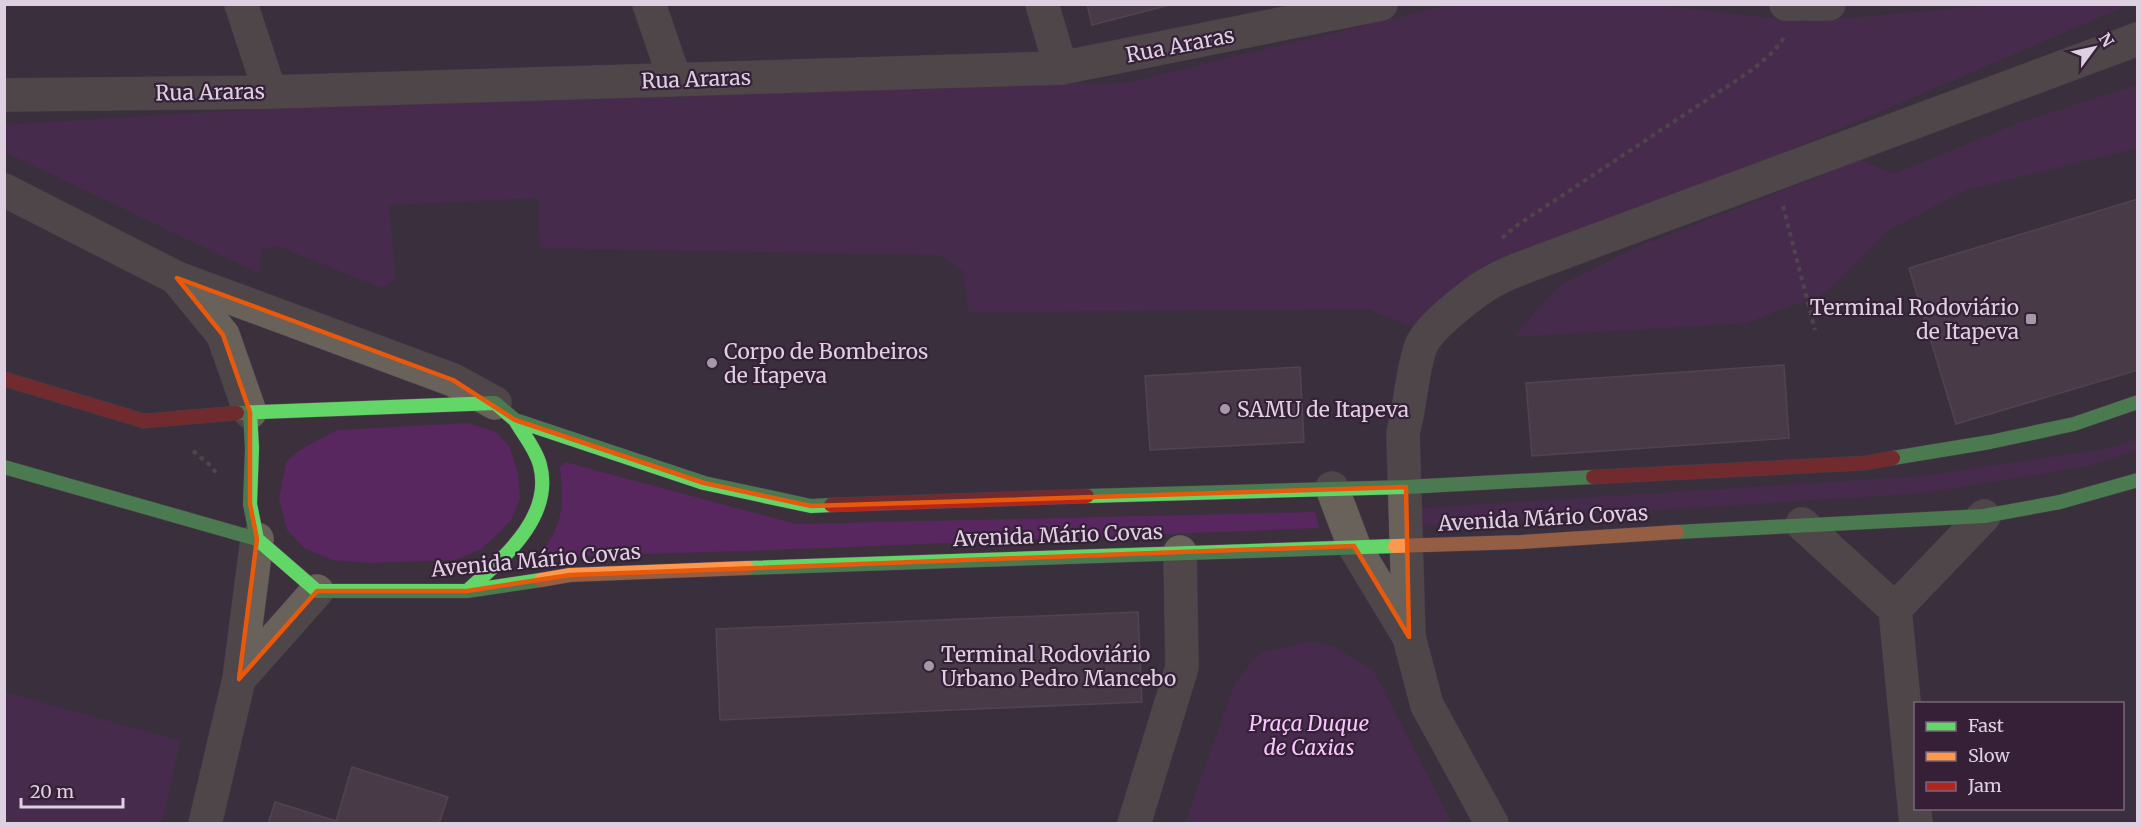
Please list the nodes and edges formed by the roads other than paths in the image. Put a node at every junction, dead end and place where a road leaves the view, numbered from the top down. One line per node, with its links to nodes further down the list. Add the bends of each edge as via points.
1 (241, 4): 10 (street)
2 (649, 4): 9 (street)
3 (1042, 4): 8 (street)
4 (1381, 4): 8 (street, Rua Araras)
5 (1786, 5): 6 (street)
6 (1822, 5)
7 (2138, 39): 20 (street, via 1496,279 1452,311 1422,344 1403,433)
8 (1061, 68): 9 (street, Rua Araras)
9 (675, 80): 10 (street, Rua Araras)
10 (270, 92): 11 (street, Rua Araras)
11 (4, 95)
12 (4, 190): 13 (street)
13 (177, 278): 16 (street, via 223,335); 17 (street, via 453,380)
14 (4, 379): 16 (main road, Avenida Mário Covas, via 144,421)
15 (2138, 402): 20 (main road, Avenida Mário Covas, via 2074,424 1866,463)
16 (250, 412): 17 (main road, Avenida Mário Covas); 24 (main road, via 250,504)
17 (505, 412): 21 (main road, Avenida Mário Covas, via 704,483 811,506); 29 (main road, via 540,465 542,494 519,540)
18 (4, 467): 24 (main road)
19 (2138, 480): 22 (main road, Avenida Mário Covas, via 2060,502)
20 (1406, 487): 21 (main road, Avenida Mário Covas); 26 (street)
21 (1332, 488): 25 (street)
22 (1984, 516): 23 (main road, Avenida Mário Covas); 30 (street)
23 (1802, 524): 26 (main road, Avenida Mário Covas); 30 (street)
24 (257, 539): 28 (main road); 32 (street)
25 (1354, 546): 26 (main road, Avenida Mário Covas); 27 (main road, Avenida Mário Covas); 31 (street)
26 (1407, 546): 31 (street)
27 (1180, 552): 29 (main road, Avenida Mário Covas, via 570,575); 35 (street, via 1182,667)
28 (317, 591): 29 (main road, Avenida Mário Covas); 32 (street)
29 (467, 591)
30 (1895, 609): 33 (street)
31 (1409, 638): 36 (street, via 1427,705)
32 (239, 679): 34 (street)
33 (1914, 804)
34 (205, 824)
35 (1134, 824)
36 (1492, 824)

